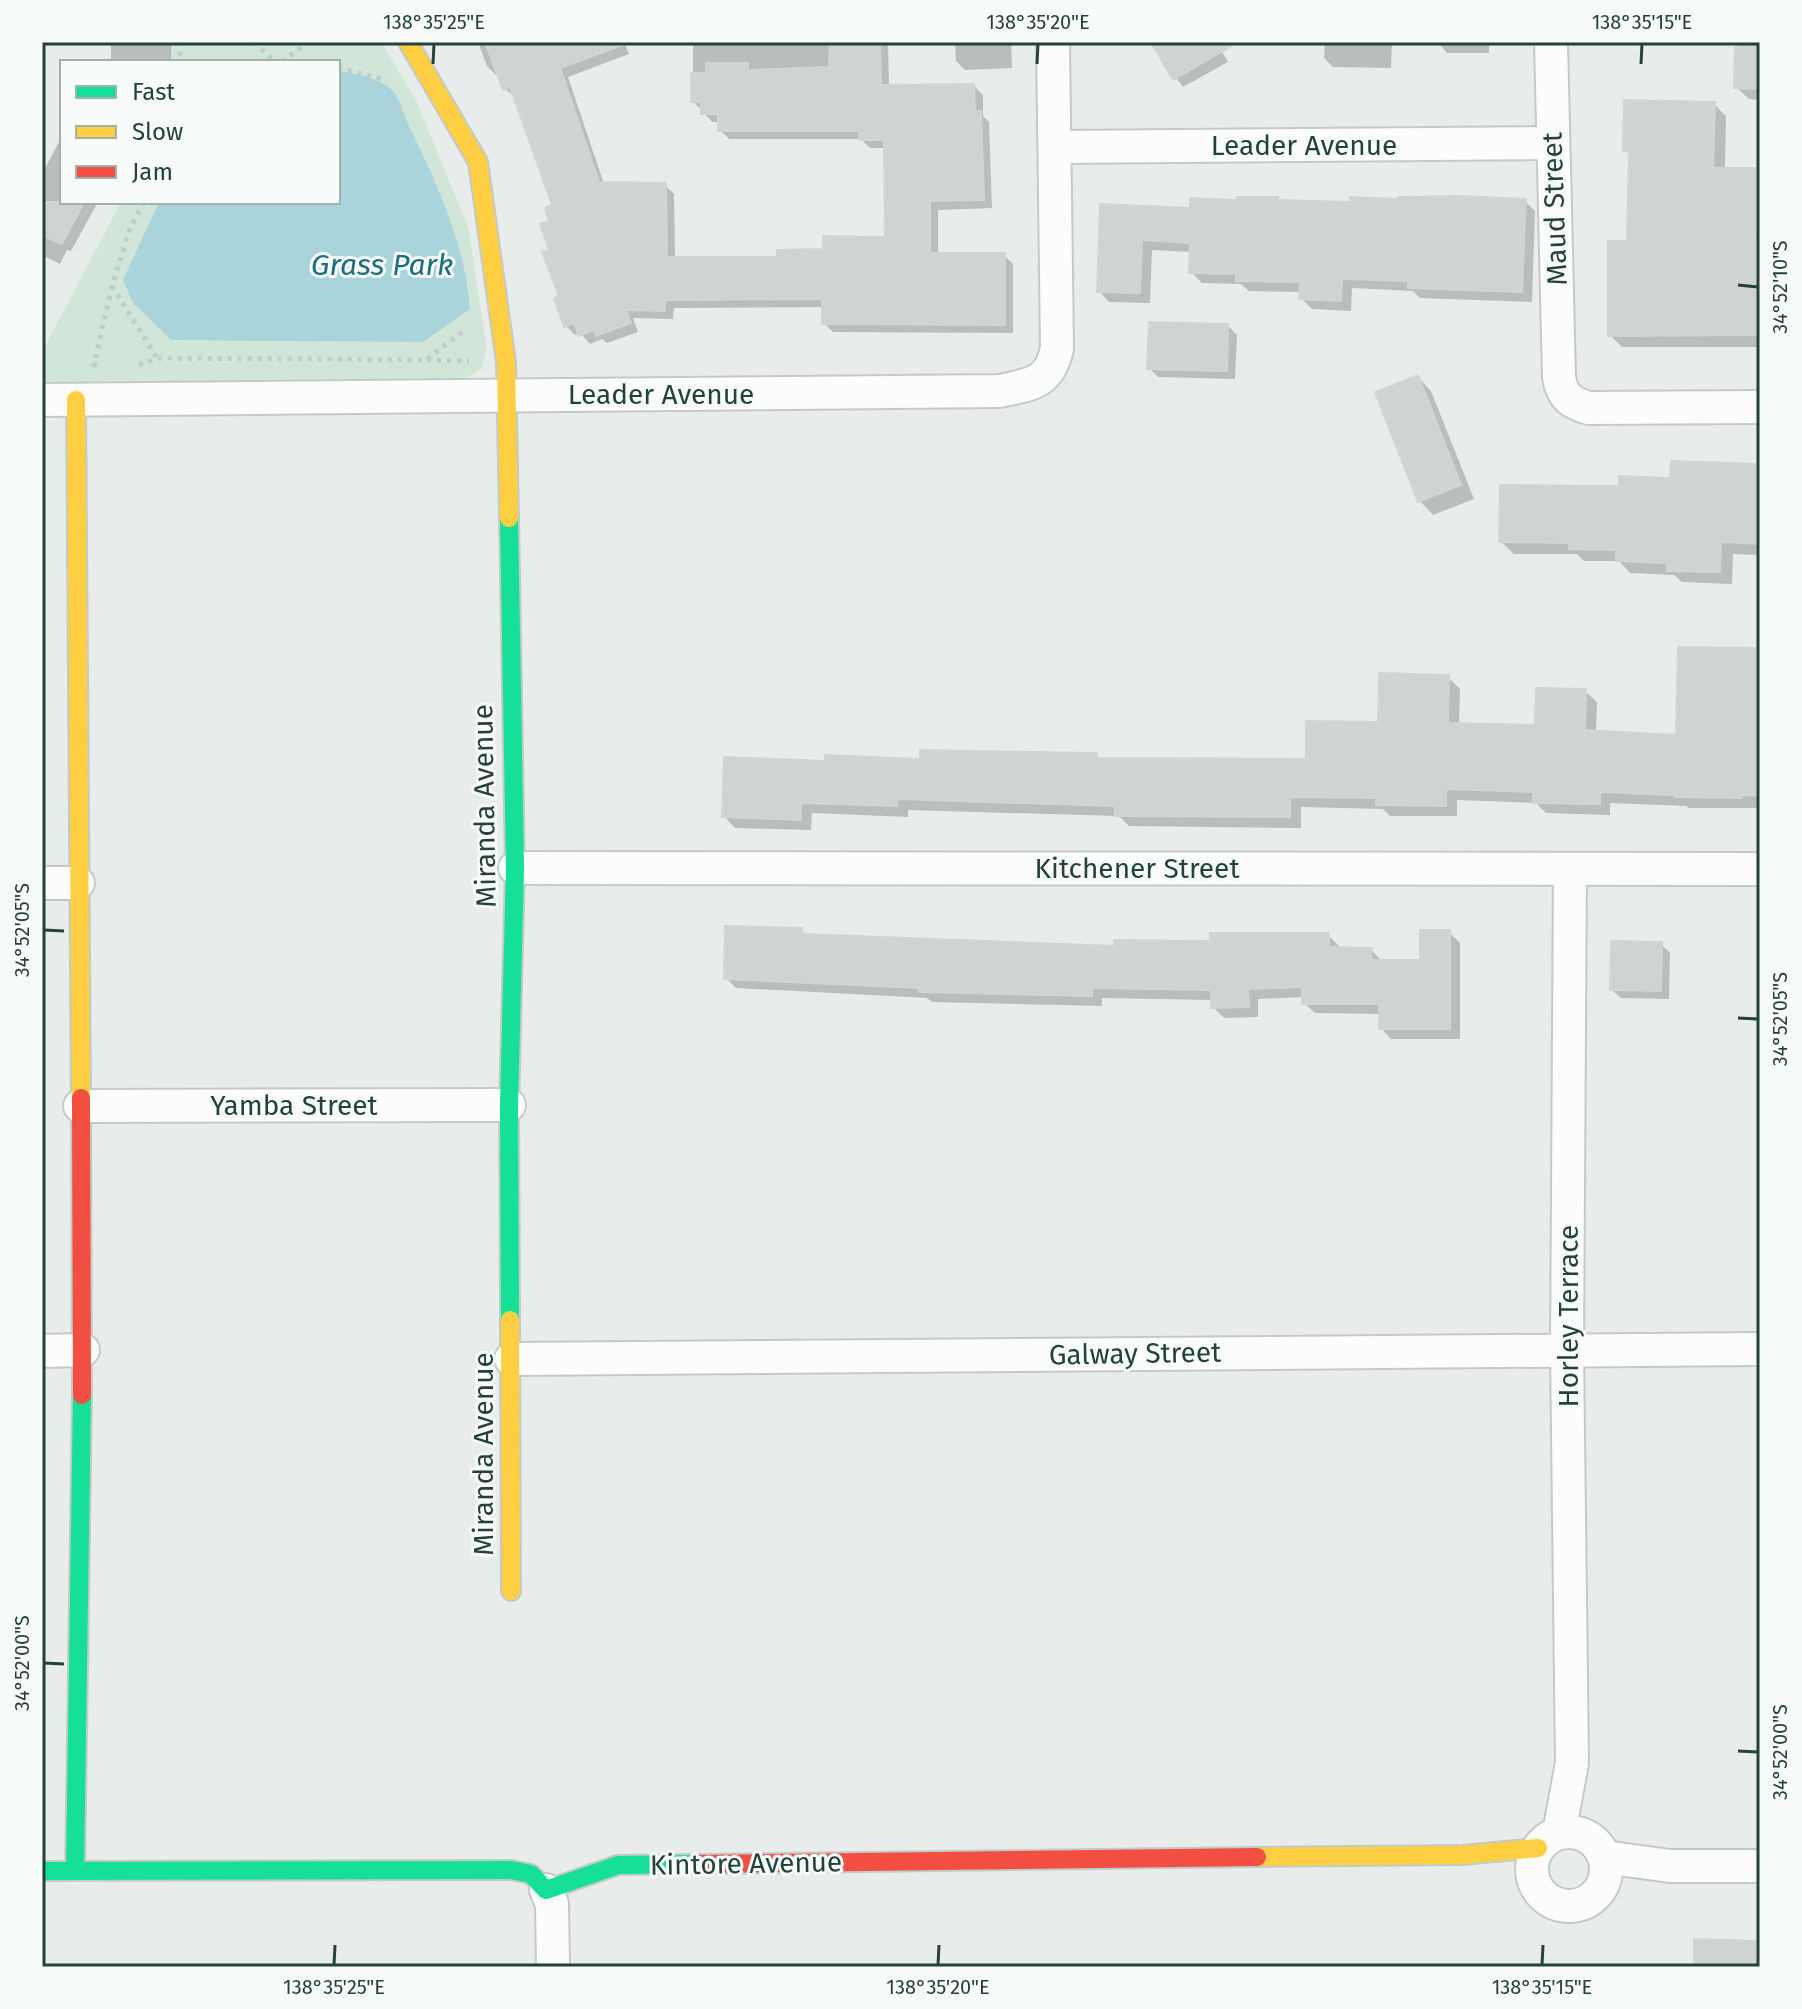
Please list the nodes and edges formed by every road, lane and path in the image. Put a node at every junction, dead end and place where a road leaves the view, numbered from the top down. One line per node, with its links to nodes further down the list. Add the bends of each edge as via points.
1 (254, 42): 6 (path)
2 (307, 42): 7 (path)
3 (408, 42): 20 (street, Miranda Avenue, via 478,162 506,362)
4 (1053, 42): 11 (street, Leader Avenue)
5 (1551, 42): 10 (street, Maud Street)
6 (273, 60)
7 (284, 60)
8 (340, 68): 9 (path, via 387,79)
9 (395, 93)
10 (1552, 143): 11 (street, Leader Avenue); 23 (street, Maud Street, via 1559,377 1564,394 1589,408)
11 (1056, 147): 20 (street, Leader Avenue, via 1057,348 1054,366 1041,379 1000,391)
12 (143, 204): 13 (path)
13 (112, 286): 16 (path); 18 (path, via 94,365)
14 (470, 338): 17 (path, via 469,327)
15 (471, 349): 17 (path, via 472,361)
16 (157, 358): 17 (path); 19 (path)
17 (426, 360)
18 (106, 365)
19 (131, 365)
20 (505, 394): 22 (street, Leader Avenue); 24 (street, Miranda Avenue)
21 (42, 400): 22 (street, Leader Avenue)
22 (76, 400): 28 (street)
23 (1760, 407)
24 (515, 868): 25 (street, Kitchener Street); 29 (street, Miranda Avenue)
25 (1570, 869): 26 (street, Kitchener Street); 33 (street, Horley Terrace)
26 (1760, 869)
27 (42, 883): 28 (street)
28 (78, 883): 30 (street)
29 (509, 1105): 30 (street, Yamba Street); 35 (street, Miranda Avenue)
30 (80, 1106): 32 (street)
31 (1760, 1349): 33 (street, Galway Street)
32 (83, 1350): 34 (street); 42 (street)
33 (1567, 1350): 35 (street, Galway Street); 37 (street, Horley Terrace)
34 (42, 1351)
35 (511, 1359): 36 (street, Miranda Avenue)
36 (511, 1591)
37 (1572, 1763): 38 (street, Horley Terrace); 40 (street, Horley Terrace)
38 (1543, 1851): 39 (street, Kintore Avenue); 40 (street, via 1581,1834); 40 (street, via 1537,1888 1546,1898 1570,1906 1599,1892)
39 (1462, 1855): 44 (street, Kintore Avenue, via 618,1865)
40 (1600, 1859): 41 (street)
41 (1760, 1866)
42 (75, 1870): 43 (street); 44 (street, via 511,1870 531,1874)
43 (42, 1871)
44 (546, 1890): 45 (street, via 552,1904)
45 (553, 1967)

